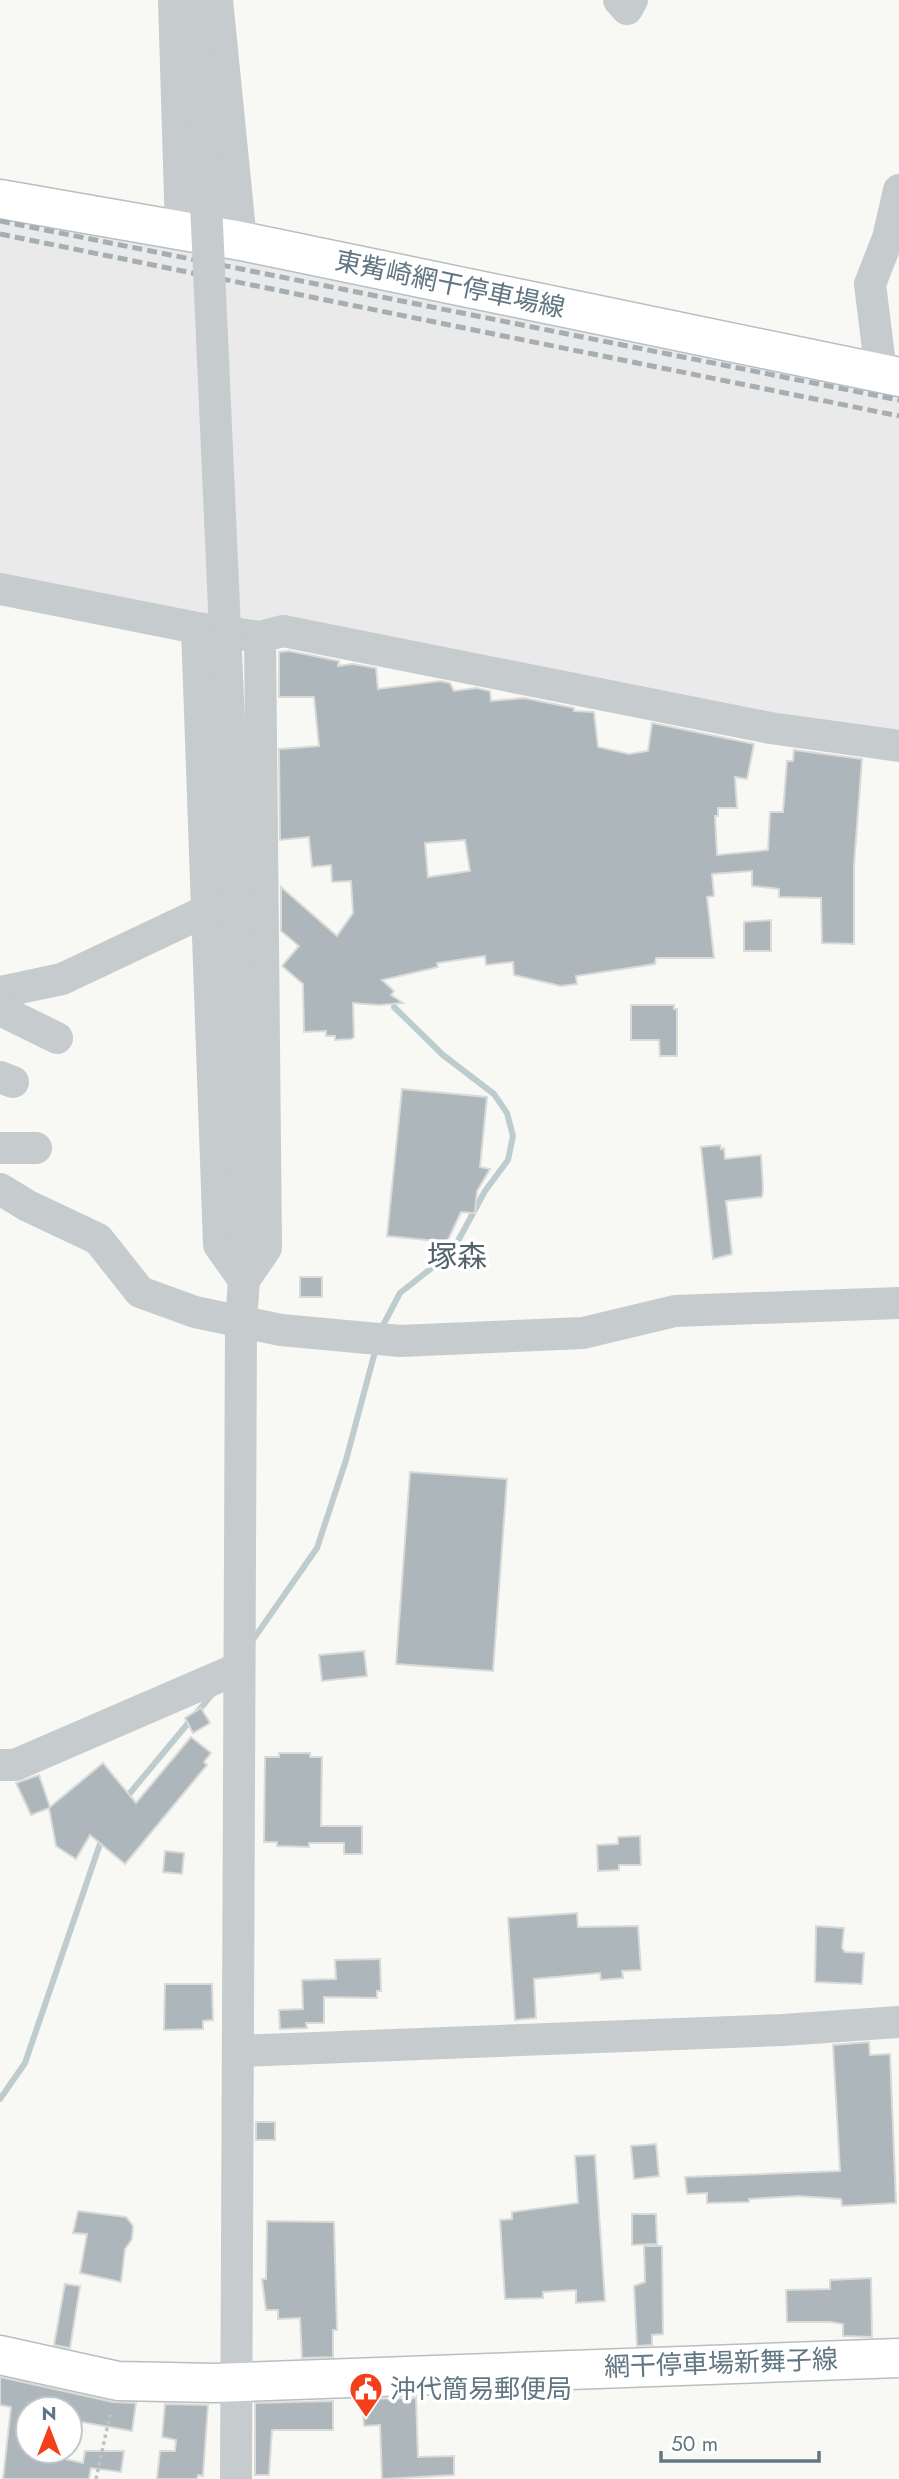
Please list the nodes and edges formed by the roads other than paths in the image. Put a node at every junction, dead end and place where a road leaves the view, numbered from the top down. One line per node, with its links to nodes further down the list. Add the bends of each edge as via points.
1 (174, 0): 8 (street)
2 (197, 0): 21 (street, bridge, via 238,922)
3 (217, 0): 9 (street)
4 (619, 0): 5 (street, via 627,9)
5 (632, 0)
6 (899, 190): 10 (street, via 888,238 870,284)
7 (0, 199): 8 (main road, 東觜崎網干停車場線)
8 (181, 230): 9 (main road, 東觜崎網干停車場線)
9 (241, 241): 10 (main road, 東觜崎網干停車場線)
10 (890, 375)
11 (0, 589): 12 (street)
12 (197, 628): 13 (street); 15 (street)
13 (260, 637): 14 (street, via 283,631 770,728); 21 (street, via 266,1248)
14 (899, 746)
15 (210, 909): 16 (street); 21 (street, via 219,1245)
16 (1, 1004): 17 (street)
17 (57, 1038)
18 (0, 1148): 19 (street)
19 (36, 1148)
20 (0, 1189): 23 (street, via 98,1239 141,1292)
21 (244, 1280): 23 (street)
22 (899, 1303): 23 (street, via 675,1311 583,1333 400,1341)
23 (241, 1323): 24 (street)
24 (237, 1669): 25 (street, via 15,1765); 27 (street)
25 (0, 1765)
26 (899, 2022): 27 (street)
27 (239, 2051): 30 (street)
28 (0, 2355): 30 (main road, 網干停車場新舞子線, via 118,2381)
29 (899, 2358): 30 (main road, 網干停車場新舞子線)
30 (236, 2382): 31 (street)
31 (236, 2479)

